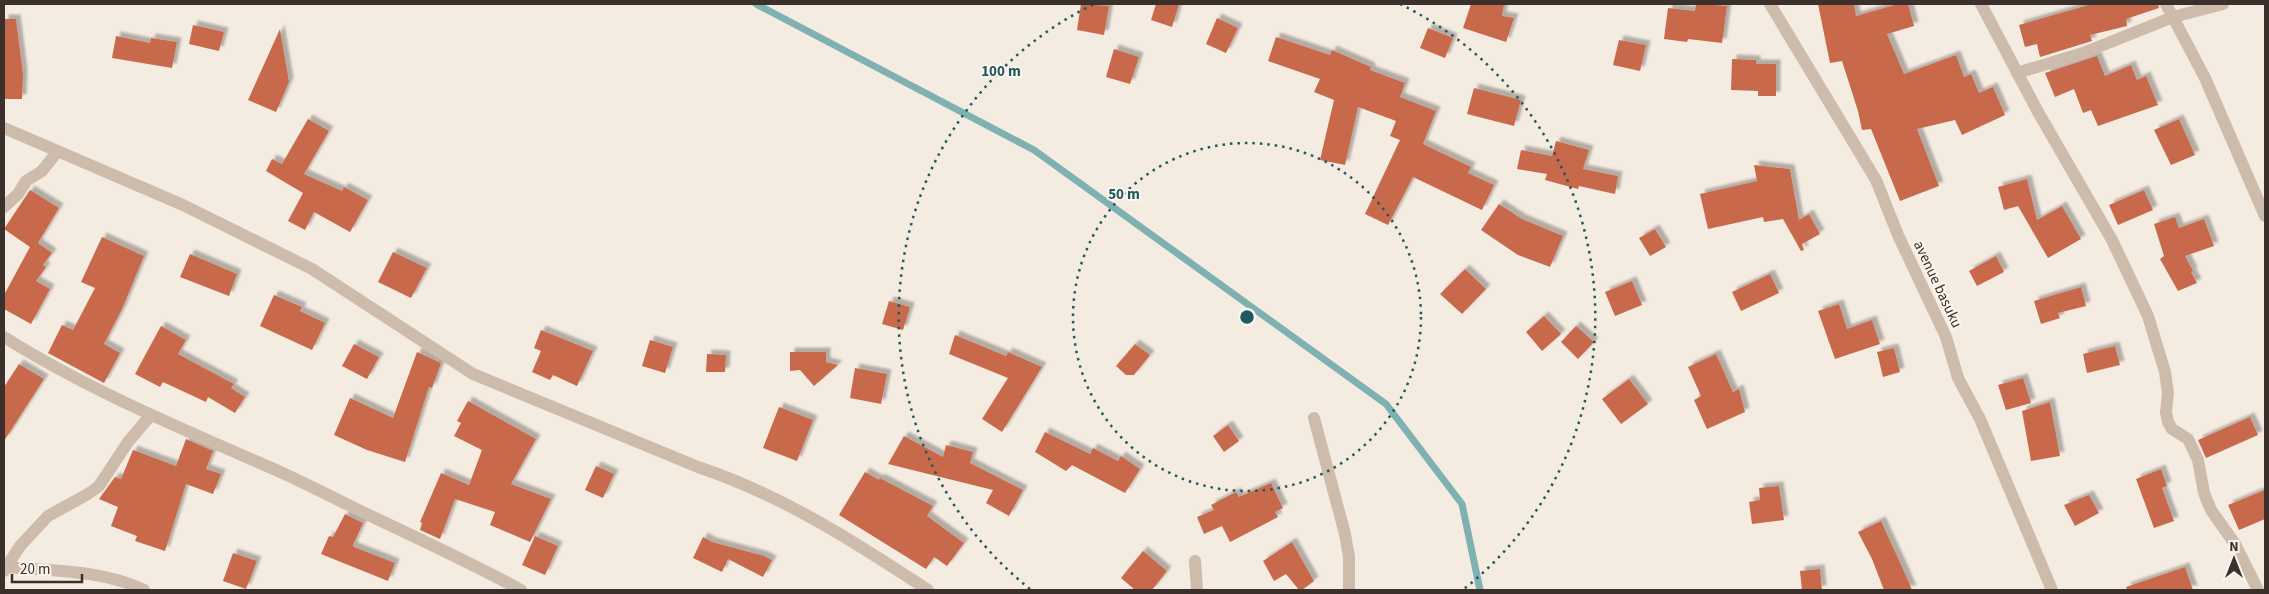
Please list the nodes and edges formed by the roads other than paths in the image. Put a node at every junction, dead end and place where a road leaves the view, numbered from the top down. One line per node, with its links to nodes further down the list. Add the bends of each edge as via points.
1 (1770, 4): 21 (street, avenue basuku, via 1876,180 1946,337 1958,378 1980,419)
2 (1981, 4): 6 (street)
3 (2166, 4): 5 (street)
4 (2223, 4): 5 (street)
5 (2173, 17): 6 (street, via 2083,53); 10 (street, via 2205,78)
6 (2017, 73): 22 (street, via 2112,240 2148,316 2167,382 2168,422 2172,429 2188,439 2198,460 2211,510 2235,544)
7 (4, 128): 8 (street)
8 (57, 152): 9 (street); 18 (street, via 183,205 312,269 473,374 736,480 815,518)
9 (4, 207)
10 (2265, 216)
11 (4, 337): 12 (street, via 88,386)
12 (150, 416): 15 (street, via 99,486 48,516 20,546); 17 (street, via 278,471)
13 (1314, 418): 20 (street, via 1345,534)
14 (1195, 561): 19 (street)
15 (6, 569): 16 (street, via 103,576)
16 (144, 590)
17 (521, 590)
18 (928, 590)
19 (1197, 590)
20 (1349, 590)
21 (2052, 590)
22 (2258, 590)

